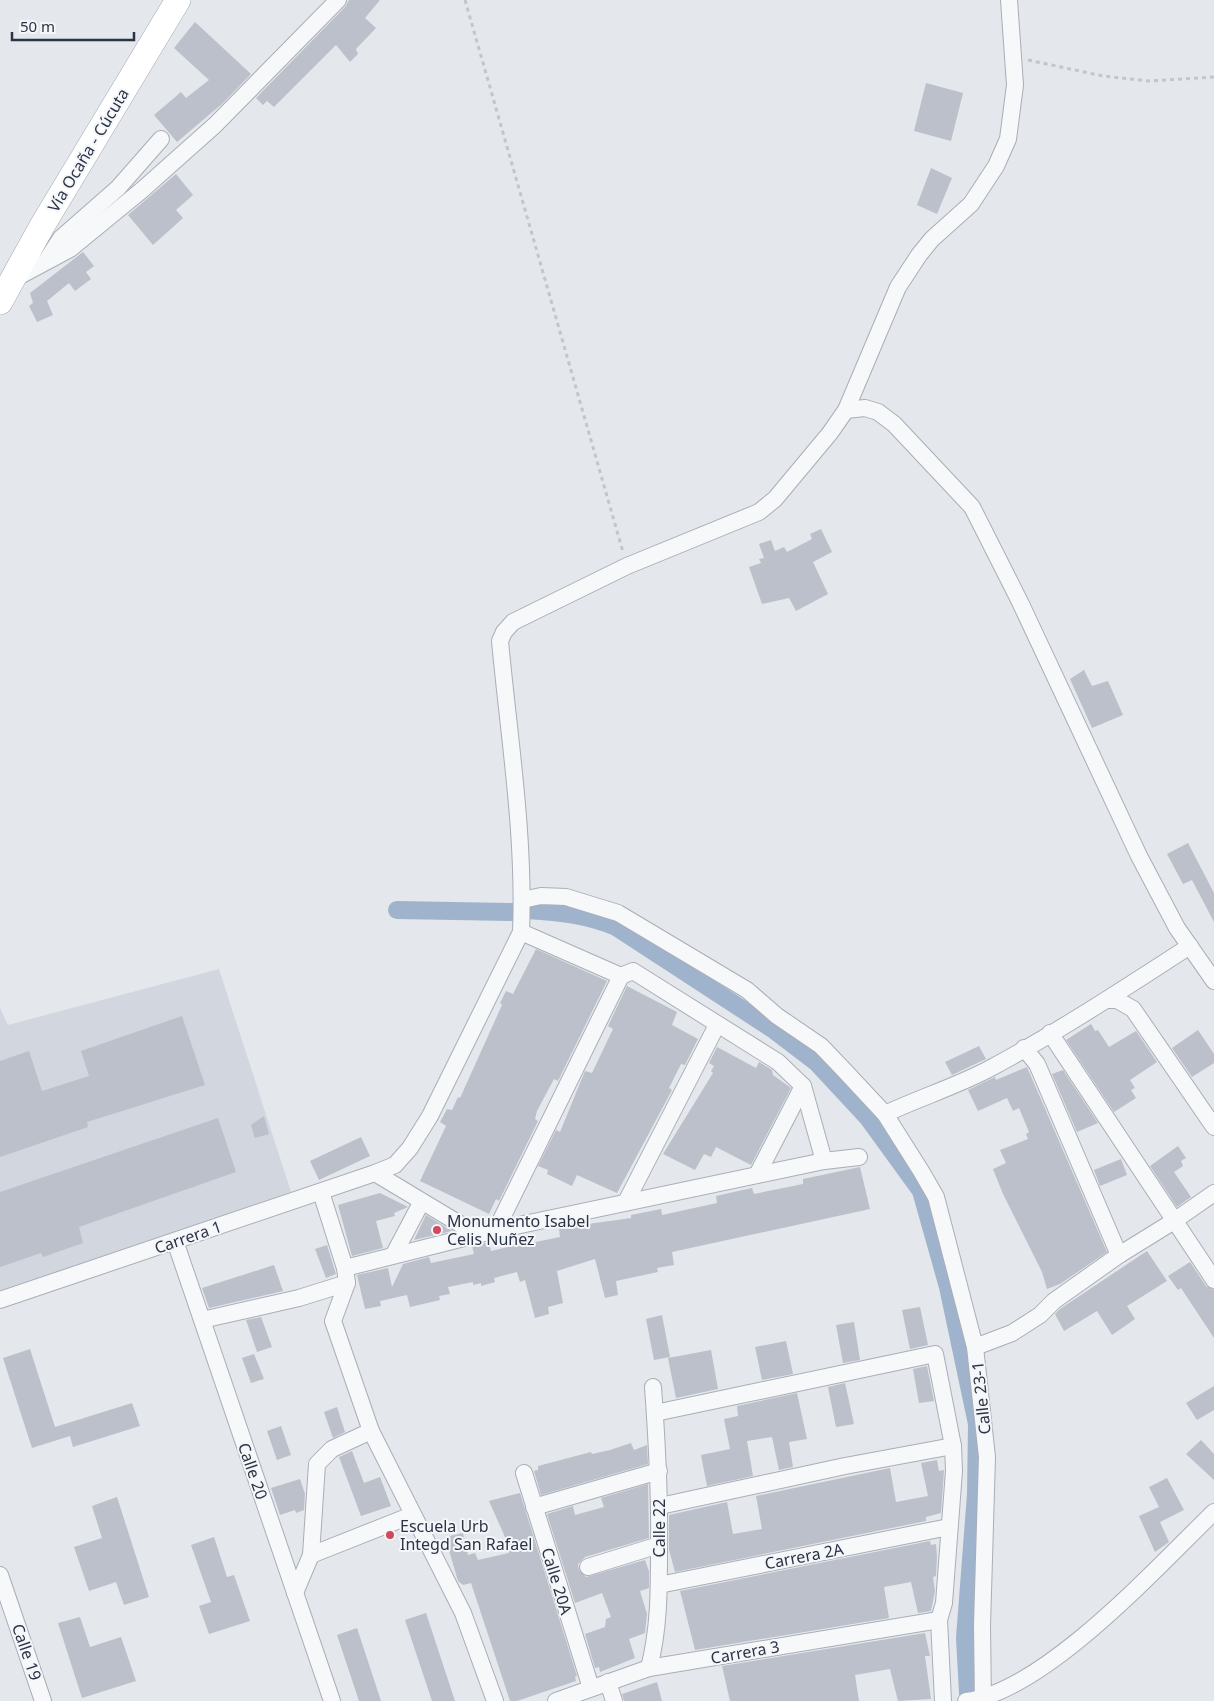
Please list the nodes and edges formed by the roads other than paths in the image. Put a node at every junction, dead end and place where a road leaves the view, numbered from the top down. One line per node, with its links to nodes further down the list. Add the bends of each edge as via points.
1 (178, 0): 6 (main road, Vía Ocaña - Cúcuta)
2 (338, 0): 5 (street, via 215,125 70,249)
3 (1008, 0): 7 (street, via 1016,85 1008,139 996,166 971,204 932,239 898,286)
4 (161, 139): 5 (street, via 118,188 61,238)
5 (46, 261): 6 (street)
6 (5, 292)
7 (846, 410): 8 (street, via 775,499 759,512 627,566 513,622 504,632 500,641 512,752); 10 (street, via 866,408 894,424 972,507 1139,856)
8 (522, 900): 9 (street); 18 (street, Calle 23-1, via 541,896 566,897 627,918 747,990 777,1016 821,1046)
9 (521, 932): 11 (street); 22 (street, Carrera 1, via 430,1116 395,1165)
10 (1190, 946): 12 (street); 13 (street)
11 (621, 976): 14 (street, via 633,971); 29 (street)
12 (1214, 981)
13 (1108, 1000): 15 (street); 19 (street, via 1117,1000 1133,1009)
14 (717, 1025): 17 (street, via 778,1062); 26 (street)
15 (1050, 1033): 16 (street); 28 (street)
16 (1024, 1048): 18 (street, via 947,1089); 33 (street, via 1037,1064)
17 (804, 1086): 21 (street); 23 (street)
18 (885, 1114): 38 (street, Calle 23-1, via 936,1197)
19 (1214, 1127)
20 (859, 1157): 21 (street)
21 (824, 1160): 23 (street)
22 (375, 1173): 24 (street, Carrera 1); 27 (street)
23 (757, 1175): 26 (street)
24 (321, 1192): 31 (street, Carrera 1); 34 (street)
25 (1214, 1193): 28 (street)
26 (626, 1202): 29 (street)
27 (421, 1203): 30 (street); 32 (street)
28 (1174, 1221): 33 (street); 35 (street)
29 (496, 1230): 30 (street)
30 (478, 1235): 32 (street)
31 (175, 1241): 36 (street, Carrera 1); 37 (street, Calle 20)
32 (394, 1254): 34 (street)
33 (1119, 1255): 38 (street, via 1020,1329)
34 (346, 1275): 37 (street, via 299,1298); 41 (street, via 333,1321)
35 (1214, 1280)
36 (0, 1300)
37 (202, 1320): 55 (street, Calle 20)
38 (975, 1347): 62 (street, Calle 23-1, via 987,1457)
39 (653, 1387): 40 (street, Calle 22)
40 (655, 1413): 42 (street, via 936,1354); 43 (street, Calle 22)
41 (371, 1431): 48 (street); 51 (street, via 332,1449 317,1464)
42 (953, 1446): 45 (street); 49 (street)
43 (659, 1471): 45 (street, Calle 22); 46 (street)
44 (524, 1473): 46 (street, Calle 20A)
45 (660, 1506): 50 (street, Calle 22)
46 (534, 1507): 61 (street, Calle 20A)
47 (1214, 1512): 62 (street, via 1078,1642 1022,1681)
48 (412, 1515): 51 (street); 65 (street, via 463,1614)
49 (949, 1527): 54 (street, Carrera 2A); 58 (street, via 944,1603)
50 (660, 1545): 52 (street); 54 (street, Calle 22)
51 (311, 1555): 55 (street)
52 (588, 1567)
53 (0, 1575): 56 (street, Calle 19)
54 (659, 1585): 59 (street, Calle 22, via 657,1632)
55 (295, 1592): 64 (street, Calle 20)
56 (4, 1599): 57 (street, Calle 19)
57 (7, 1618): 63 (street, Calle 19)
58 (939, 1620): 59 (street, Carrera 3); 68 (street)
59 (649, 1668): 60 (street, Carrera 3)
60 (608, 1682): 61 (street, Carrera 3); 67 (street)
61 (591, 1688): 66 (street, Carrera 3)
62 (983, 1700): 69 (street)
63 (43, 1701)
64 (332, 1701)
65 (495, 1701)
66 (556, 1701)
67 (614, 1701)
68 (943, 1701)
69 (966, 1701)

